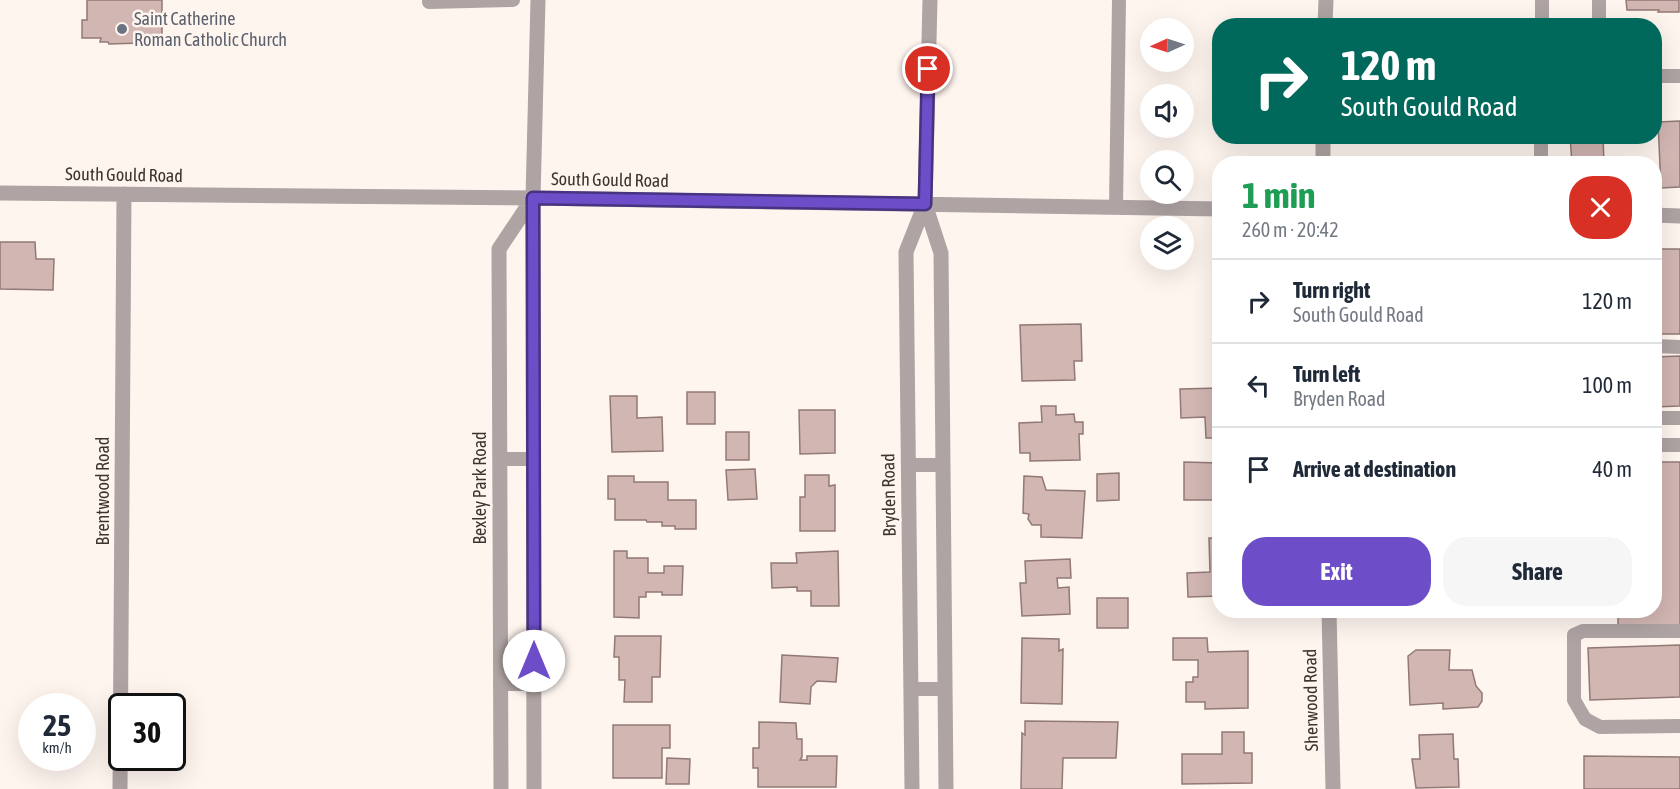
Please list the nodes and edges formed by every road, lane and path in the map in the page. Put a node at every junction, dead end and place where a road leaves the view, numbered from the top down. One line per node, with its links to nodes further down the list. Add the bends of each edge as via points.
1 (513, 0): 8 (lane)
2 (538, 0): 16 (street)
3 (930, 0): 17 (street, Bryden Road)
4 (1119, 0): 18 (lane)
5 (1326, 0): 9 (street)
6 (1542, 0): 10 (lane)
7 (1599, 0): 11 (lane)
8 (429, 2)
9 (1325, 18)
10 (1542, 18)
11 (1599, 18)
12 (1662, 76): 13 (lane)
13 (1680, 76)
14 (0, 193): 15 (street, South Gould Road)
15 (124, 194): 16 (street, South Gould Road); 39 (street, Brentwood Road)
16 (533, 198): 17 (street, South Gould Road); 28 (street, Bexley Park Road, via 499,249); 29 (street)
17 (925, 204): 18 (street, South Gould Road); 30 (street, Bryden Road, via 906,252); 31 (street, Bryden Road, via 941,253)
18 (1116, 207): 19 (street, South Gould Road)
19 (1212, 209)
20 (1662, 215): 21 (street)
21 (1680, 216)
22 (1662, 346): 23 (lane)
23 (1680, 347)
24 (1662, 418): 25 (lane)
25 (1680, 418)
26 (1662, 445): 27 (lane)
27 (1680, 445)
28 (500, 459): 29 (lane); 34 (street, Bexley Park Road)
29 (533, 459): 35 (street)
30 (908, 465): 31 (lane); 36 (street, Bryden Road)
31 (943, 465): 37 (street, Bryden Road)
32 (1329, 618): 44 (street, Sherwood Road)
33 (1680, 631): 38 (lane, via 1583,631 1574,635 1574,700 1585,719 1600,727)
34 (501, 684): 35 (lane); 40 (street, Bexley Park Road)
35 (534, 684): 41 (street)
36 (910, 689): 37 (lane); 42 (street, Bryden Road)
37 (945, 689): 43 (street, Bryden Road)
38 (1680, 726)
39 (120, 789)
40 (501, 789)
41 (534, 789)
42 (912, 789)
43 (946, 789)
44 (1333, 789)

